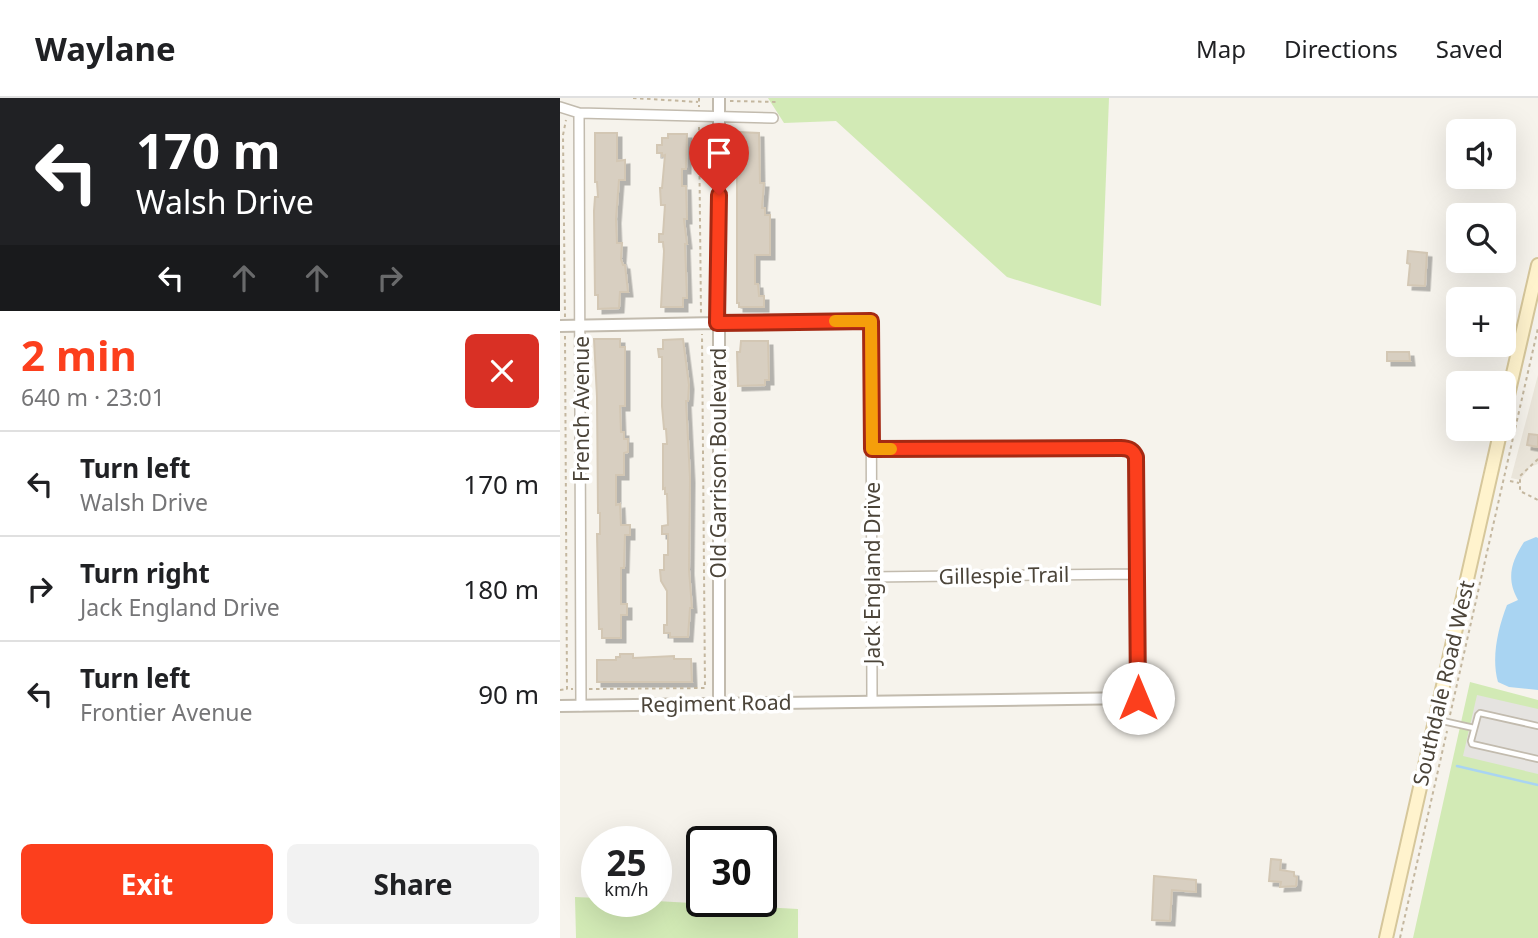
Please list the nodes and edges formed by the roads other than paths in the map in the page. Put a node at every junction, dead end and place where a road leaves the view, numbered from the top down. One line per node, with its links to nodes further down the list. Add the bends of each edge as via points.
1 (721, 99): 4 (street, Old Garrison Boulevard)
2 (564, 109): 3 (street)
3 (579, 113): 4 (street); 9 (street, French Avenue)
4 (719, 118): 5 (street); 7 (street, Old Garrison Boulevard)
5 (773, 118)
6 (1538, 265): 10 (main road)
7 (717, 323): 9 (street); 12 (street, Jack England Drive, via 871,321); 17 (street, Old Garrison Boulevard)
8 (563, 325): 9 (street)
9 (581, 326): 19 (street, French Avenue)
10 (1514, 371)
11 (1497, 441): 20 (main road, Southdale Road West)
12 (872, 449): 13 (street, via 1128,448 1136,457); 14 (street, Jack England Drive)
13 (1137, 574): 14 (street, Gillespie Trail); 15 (street)
14 (871, 577): 16 (street, Jack England Drive)
15 (1138, 698): 16 (street, Regiment Road)
16 (872, 700): 17 (street, Regiment Road)
17 (719, 703): 19 (street, Regiment Road)
18 (560, 706): 19 (street, Regiment Road)
19 (581, 706)
20 (1434, 718): 22 (lane); 24 (main road, Southdale Road West)
21 (1538, 726): 22 (lane, via 1480,713)
22 (1475, 728): 23 (lane, via 1472,744)
23 (1538, 759)
24 (1386, 938)

